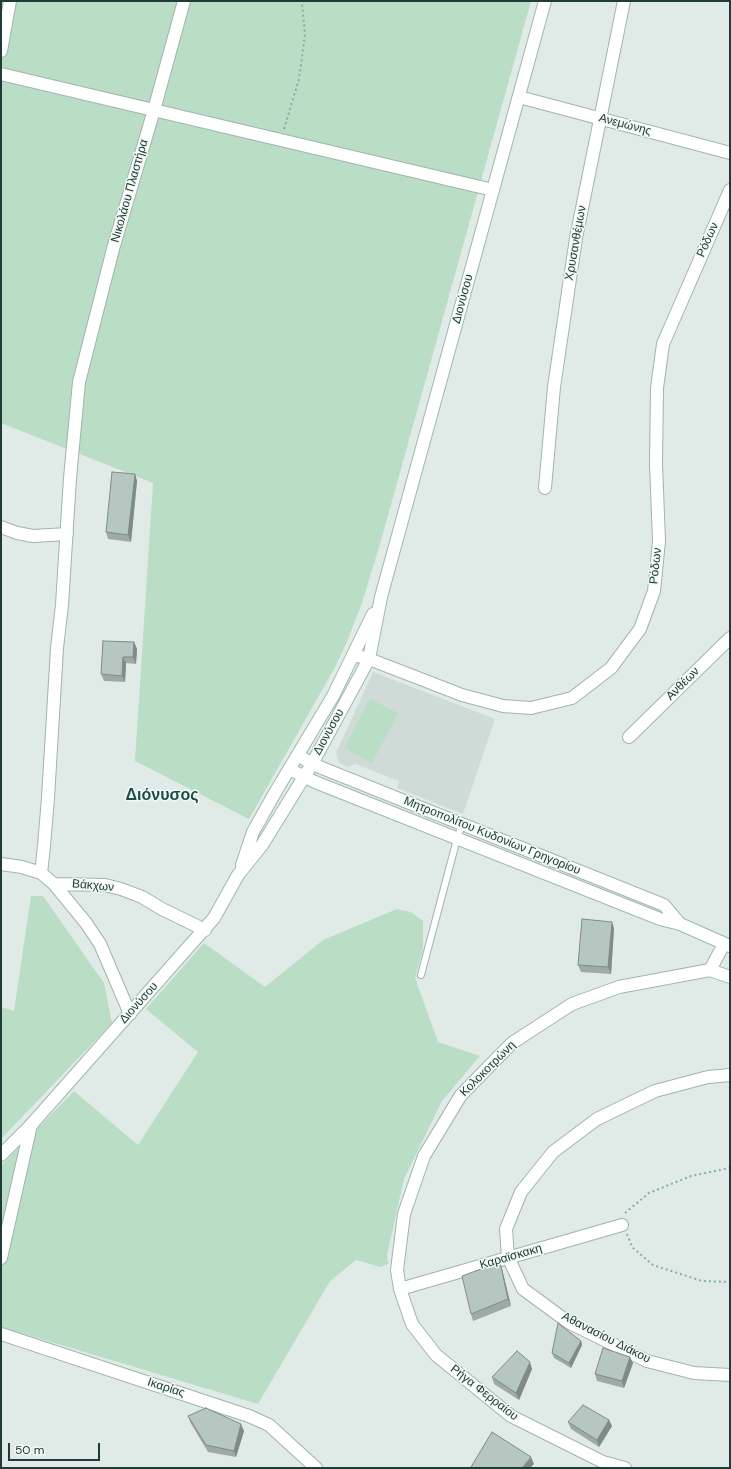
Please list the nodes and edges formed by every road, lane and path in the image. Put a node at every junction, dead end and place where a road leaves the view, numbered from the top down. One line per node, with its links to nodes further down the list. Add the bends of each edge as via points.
1 (10, 1): 6 (street)
2 (184, 1): 9 (street, Νικολάου Πλαστήρα)
3 (304, 1): 11 (path, via 302,4 305,34 299,79)
4 (545, 1): 8 (street, Διονύσου)
5 (624, 1): 10 (street, Χρυσανθέμων)
6 (1, 51)
7 (1, 74): 9 (street)
8 (519, 97): 10 (street, Ανεμώνης); 13 (street, Διονύσου)
9 (154, 110): 11 (street); 17 (street, Νικολάου Πλαστήρα, via 113,249 79,382)
10 (600, 118): 12 (street, Ανεμώνης); 15 (street, Χρυσανθέμων, via 576,238 554,386)
11 (281, 140): 13 (street)
12 (730, 153)
13 (493, 190): 18 (street, Διονύσου)
14 (730, 190): 22 (street, Ρόδων, via 663,344 657,388 659,541 654,591 640,629 610,668 572,698 531,708 503,706 462,695)
15 (545, 488)
16 (1, 527): 17 (street, via 33,536)
17 (66, 534): 31 (street, Νικολάου Πλαστήρα)
18 (381, 597): 21 (street, Διονύσου); 22 (street, Διονύσου)
19 (730, 626): 20 (street, Ανθέων)
20 (728, 640): 23 (street, Ανθέων)
21 (354, 655): 22 (street, Ρόδων); 24 (street, Διονύσου)
22 (369, 659): 25 (street, Διονύσου)
23 (629, 737)
24 (298, 755): 25 (street, Μητροπολίτου Κυδονίων Γρηγορίου); 26 (street, Διονύσου)
25 (312, 764): 27 (street, Διονύσου); 28 (street, Μητροπολίτου Κυδονίων Γρηγορίου)
26 (289, 769): 27 (street, Μητροπολίτου Κυδονίων Γρηγορίου); 32 (street, Διονύσου, via 254,832)
27 (304, 777): 29 (street, Μητροπολίτου Κυδονίων Γρηγορίου); 32 (street, Διονύσου, via 262,845)
28 (462, 824): 29 (lane); 34 (street, Μητροπολίτου Κυδονίων Γρηγορίου, via 664,905)
29 (457, 839): 34 (street, Μητροπολίτου Κυδονίων Γρηγορίου, via 660,919); 38 (lane)
30 (1, 864): 31 (street)
31 (41, 873): 33 (street)
32 (238, 876): 35 (street, Διονύσου)
33 (54, 884): 35 (street, Βάκχων, via 105,885 121,889 142,897); 40 (street, via 100,944)
34 (680, 924): 36 (street, Μητροπολίτου Κυδονίων Γρηγορίου)
35 (205, 930): 40 (street, Διονύσου)
36 (727, 945): 37 (street)
37 (710, 970): 39 (street, Κολοκοτρώνη); 49 (street, Κολοκοτρώνη, via 619,987 572,1004 512,1043 461,1095 424,1156 404,1214 397,1270)
38 (421, 975)
39 (730, 977)
40 (130, 1014): 42 (street, Διονύσου)
41 (730, 1075): 46 (street, via 708,1077 655,1092 597,1120 553,1152 521,1192 506,1229)
42 (31, 1125): 43 (street, Διονύσου); 47 (street, Διονύσου)
43 (1, 1155)
44 (730, 1168): 45 (path, via 691,1176 649,1193 625,1213)
45 (622, 1224): 46 (street, Καραϊσκακη); 48 (path, via 632,1247 653,1265 702,1281)
46 (508, 1257): 49 (street, Καραϊσκακη); 51 (street, Αθανασίου Διάκου, via 523,1289 568,1322 647,1361 694,1374)
47 (1, 1258)
48 (730, 1282)
49 (400, 1289): 52 (street, Ρήγα Φερραίου, via 412,1324 436,1355 511,1416)
50 (1, 1334): 53 (street, Ικαρίας, via 249,1416 269,1425)
51 (730, 1375)
52 (601, 1465): 54 (street, Ρήγα Φερραίου)
53 (316, 1468)
54 (625, 1468)

